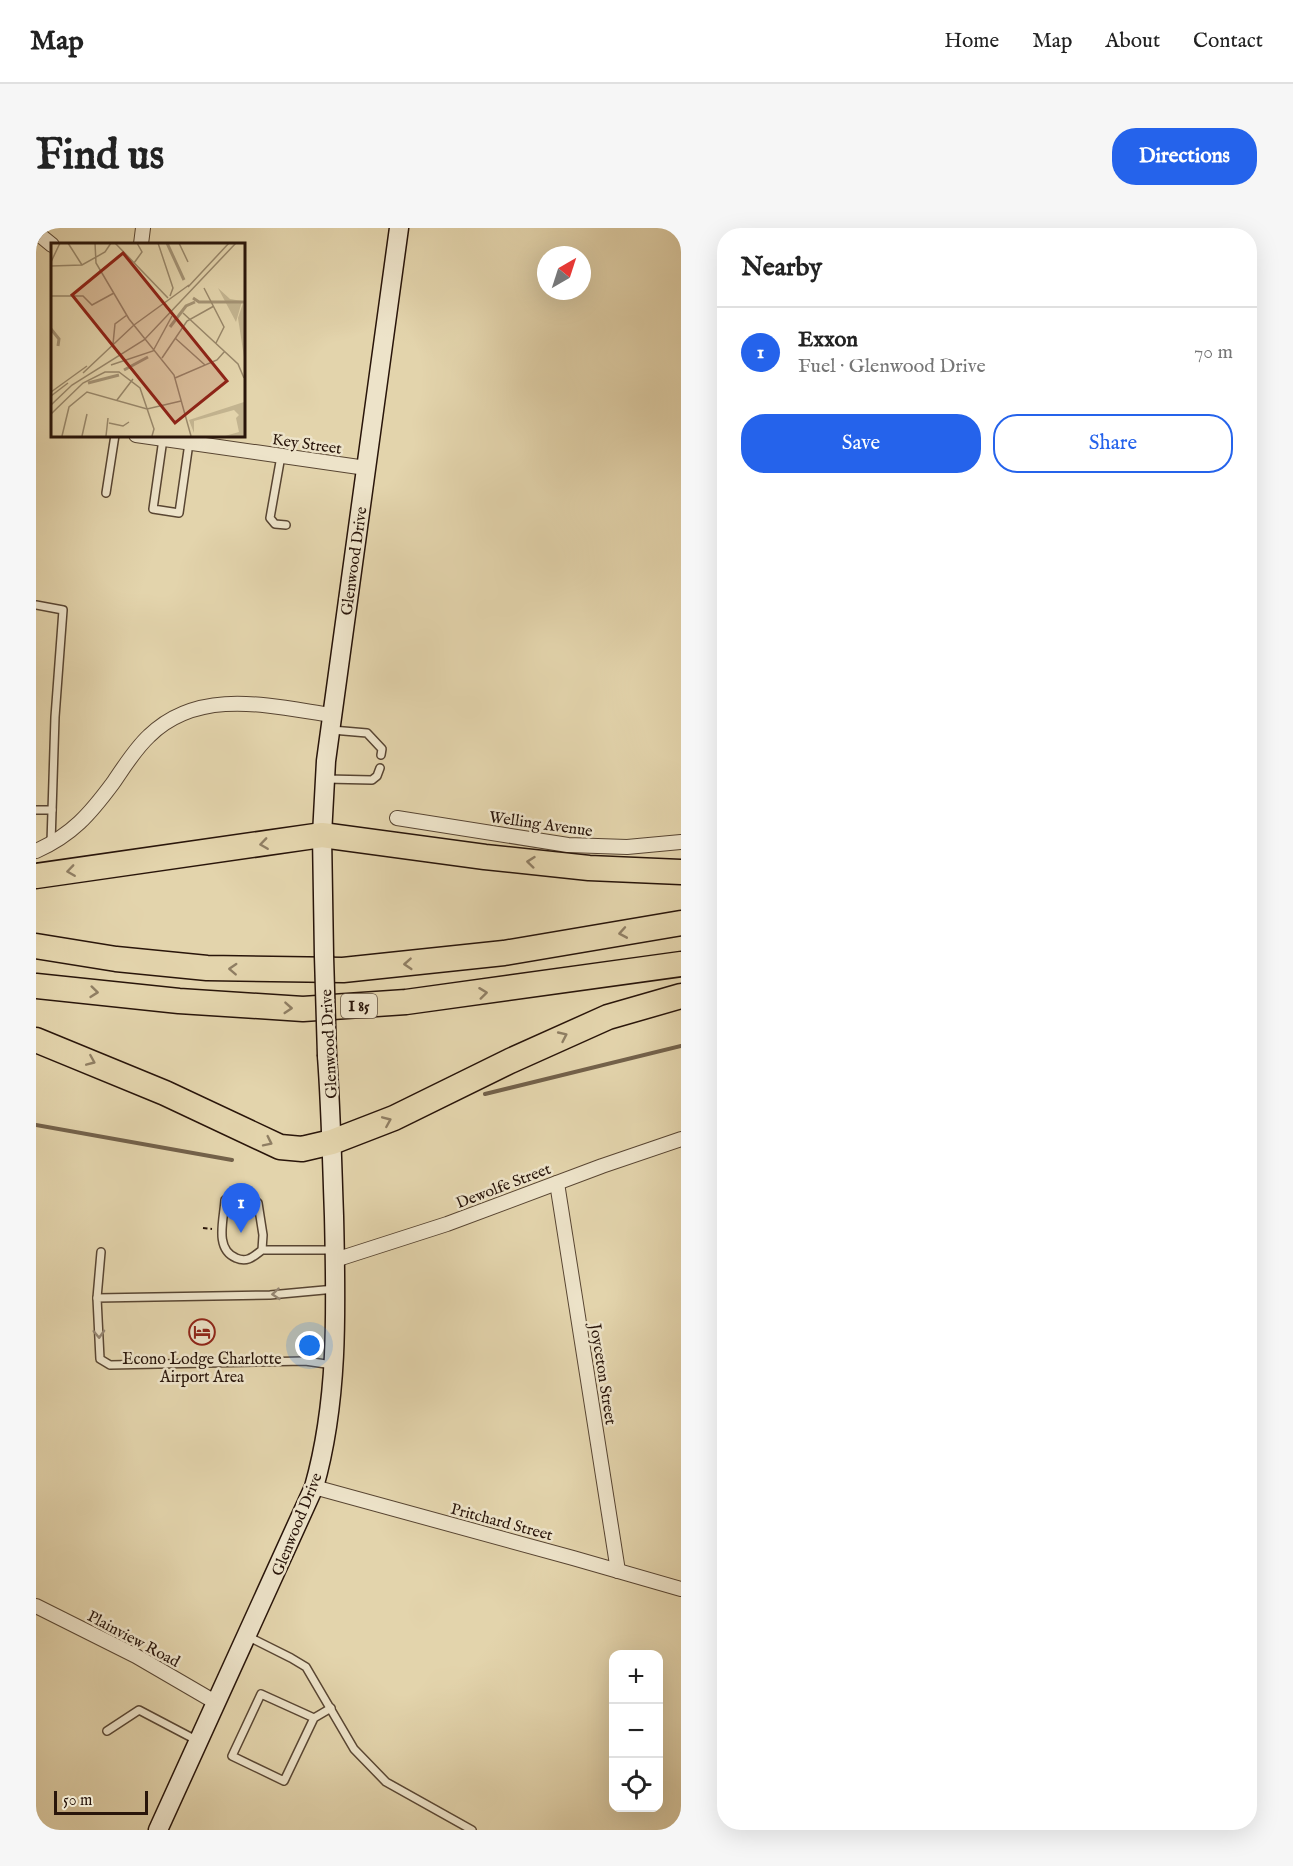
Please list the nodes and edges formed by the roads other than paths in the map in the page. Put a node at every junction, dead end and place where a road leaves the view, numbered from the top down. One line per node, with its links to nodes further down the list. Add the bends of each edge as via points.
1 (143, 228): 4 (street)
2 (399, 228): 11 (street, Glenwood Drive)
3 (36, 232): 5 (street)
4 (141, 243)
5 (51, 244)
6 (115, 436): 12 (lane)
7 (143, 436): 8 (street, Key Street)
8 (163, 439): 9 (street, Key Street); 9 (lane, via 153,509 179,513)
9 (189, 443): 10 (street, Key Street)
10 (281, 456): 11 (street, Key Street); 13 (lane, via 270,518 275,524)
11 (366, 468): 15 (street, Glenwood Drive)
12 (106, 493)
13 (286, 525)
14 (36, 605): 20 (lane, via 63,610)
15 (331, 722): 16 (lane, via 367,733 382,749); 18 (street, Glenwood Drive); 24 (street, via 234,703 213,704 181,714 147,738 88,817)
16 (381, 755)
17 (380, 768): 18 (lane, via 372,780)
18 (325, 779): 22 (street, Glenwood Drive)
19 (36, 810): 20 (lane)
20 (52, 810): 24 (lane)
21 (397, 818): 23 (street, Welling Avenue, via 568,845 627,847)
22 (322, 836): 26 (highway, one-way to 22, via 590,868); 27 (highway, one-way to 27); 35 (street, Glenwood Drive, bridge)
23 (681, 842)
24 (51, 844): 25 (street)
25 (36, 851)
26 (681, 872)
27 (36, 876)
28 (681, 922): 29 (highway, I 85, one-way to 29, via 504,953 343,970 207,968)
29 (36, 946)
30 (681, 964): 31 (highway, I 85, one-way to 30, via 303,1010 406,1002)
31 (36, 986)
32 (681, 996): 35 (highway, one-way to 32, via 411,1110 572,1032)
33 (36, 1040): 35 (highway, one-way to 35, via 165,1093 280,1147 302,1149)
34 (681, 1140): 36 (street, Dewolfe Street)
35 (332, 1142): 39 (street, Glenwood Drive)
36 (557, 1183): 39 (street, Dewolfe Street, via 447,1224); 44 (street, Joyceton Street)
37 (262, 1250): 37 (lane, via 258,1203 247,1193 234,1194 225,1200 222,1244 238,1260 250,1260); 39 (lane)
38 (101, 1251): 41 (lane)
39 (335, 1255): 40 (street, Glenwood Drive)
40 (335, 1289): 41 (lane, one-way to 41, via 270,1295); 42 (street, Glenwood Drive)
41 (97, 1298): 42 (lane, one-way to 42, via 100,1359 110,1365 305,1361)
42 (334, 1365): 43 (street, Glenwood Drive, via 327,1436)
43 (314, 1487): 44 (street, Pritchard Street); 47 (street, Glenwood Drive)
44 (618, 1570): 45 (street, Pritchard Street)
45 (681, 1589)
46 (36, 1606): 48 (street, Plainview Road, via 136,1656)
47 (247, 1636): 48 (street, Glenwood Drive); 49 (lane, via 306,1667)
48 (215, 1702): 52 (street, Glenwood Drive)
49 (331, 1708): 50 (lane); 54 (lane, via 354,1749 386,1782)
50 (314, 1718): 50 (lane, via 284,1781 232,1756 261,1694)
51 (107, 1731): 52 (lane, via 139,1710)
52 (198, 1741): 53 (street, Glenwood Drive)
53 (158, 1830)
54 (472, 1830)

